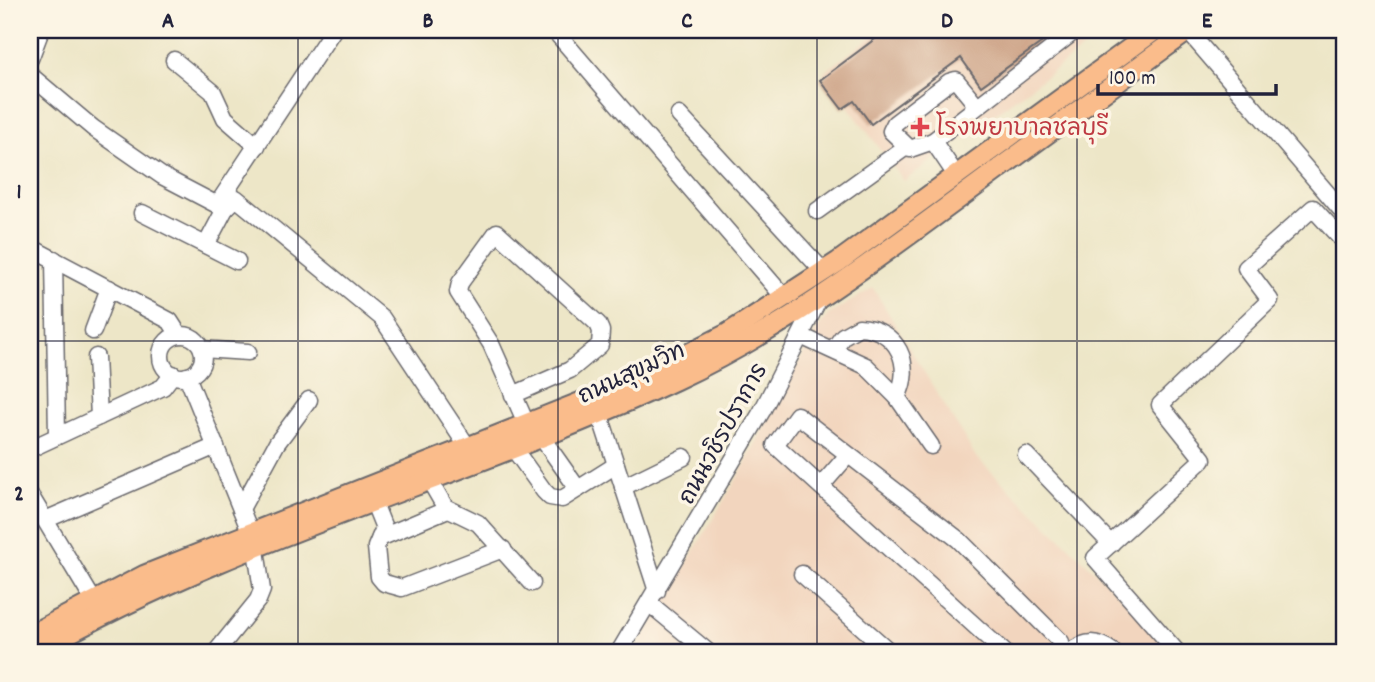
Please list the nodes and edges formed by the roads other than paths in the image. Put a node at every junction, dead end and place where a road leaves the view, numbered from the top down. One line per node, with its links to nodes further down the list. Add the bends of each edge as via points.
1 (41, 30): 7 (street)
2 (333, 30): 13 (street)
3 (554, 30): 28 (street)
4 (1076, 30): 10 (street)
5 (1189, 30): 19 (street); 27 (main road, ถนนสุขุมวิท)
6 (1142, 33): 15 (main road, ถนนสุขุมวิท)
7 (30, 59)
8 (174, 60): 13 (street, via 213,92 225,118)
9 (30, 75): 16 (street, via 93,128 162,176)
10 (973, 108): 12 (street); 14 (street, via 964,86 956,80 949,82 892,126 893,136)
11 (679, 115): 25 (street)
12 (933, 141): 14 (street, via 915,150); 15 (street)
13 (257, 146): 16 (street)
14 (906, 147): 17 (street)
15 (956, 175): 25 (main road, ถนนสุขุมวิท)
16 (221, 207): 21 (street); 48 (street, via 236,198 382,318)
17 (817, 211)
18 (142, 213): 21 (street)
19 (1345, 214)
20 (1345, 243): 67 (street, via 1313,208 1246,268 1270,300 1160,405 1203,459)
21 (206, 245): 24 (street)
22 (30, 247): 23 (street)
23 (54, 259): 26 (street); 45 (street)
24 (237, 261)
25 (823, 271): 28 (main road, ถนนสุขุมวิท)
26 (109, 288): 29 (street); 30 (street, via 170,321)
27 (822, 295): 31 (street, ถนนวชิรปราการ); 40 (main road, ถนนสุขุมวิท, via 724,355)
28 (784, 298): 40 (main road, ถนนสุขุมวิท)
29 (93, 331)
30 (179, 335): 32 (street, via 195,340); 36 (street, via 167,341 161,352 164,365)
31 (801, 336): 33 (street); 41 (street, ถนนวชิรปราการ)
32 (202, 349): 34 (street); 36 (street, via 202,363)
33 (833, 350): 38 (street, via 866,366); 38 (street, via 843,336 859,327 879,330 905,367 906,377)
34 (248, 352)
35 (96, 357): 42 (street)
36 (180, 375): 42 (street); 47 (street)
37 (513, 395): 37 (street, via 570,370 600,345 601,331 497,232 458,292 491,344); 43 (street)
38 (897, 397): 49 (street)
39 (309, 400): 62 (street, via 277,443)
40 (597, 405): 43 (main road, ถนนสุขุมวิท); 46 (main road, ถนนสุขุมวิท); 55 (street)
41 (762, 411): 44 (street); 71 (street, ถนนวชิรปราการ)
42 (99, 417): 45 (street)
43 (526, 423): 48 (main road, ถนนสุขุมวิท)
44 (786, 429): 52 (street, via 797,415); 57 (street, via 775,445)
45 (57, 436): 50 (street)
46 (542, 438): 51 (main road, ถนนสุขุมวิท); 59 (street)
47 (216, 446): 62 (street); 64 (street)
48 (467, 446): 66 (main road, ถนนสุขุมวิท)
49 (931, 446)
50 (30, 449)
51 (514, 449): 56 (main road, ถนนสุขุมวิท); 59 (street, via 550,497 562,499)
52 (848, 455): 57 (street); 74 (street, via 959,540)
53 (1026, 455): 67 (street)
54 (684, 457): 58 (street)
55 (616, 465): 58 (street); 59 (street)
56 (430, 481): 61 (main road, ถนนสุขุมวิท); 63 (street)
57 (821, 486): 80 (street)
58 (623, 487): 71 (street)
59 (578, 489)
60 (30, 495): 64 (street)
61 (374, 503): 65 (street, via 384,528); 66 (main road, ถนนสุขุมวิท)
62 (241, 509): 66 (street)
63 (448, 509): 65 (street); 68 (street, via 478,523)
64 (39, 518): 72 (street)
65 (380, 538): 68 (street, via 376,555 379,577 402,588)
66 (259, 542): 72 (main road, ถนนสุขุมวิท, via 145,575); 75 (main road, ถนนสุขุมวิท, via 153,590); 76 (street, via 262,590)
67 (1111, 544): 82 (street, via 1095,558)
68 (503, 549): 70 (street)
69 (802, 574): 79 (street)
70 (532, 583)
71 (653, 597): 77 (street, ถนนวชิรปราการ); 78 (street)
72 (93, 600): 73 (main road, ถนนสุขุมวิท)
73 (30, 635)
74 (1066, 647): 81 (street, via 1098,642)
75 (35, 652)
76 (216, 652)
77 (619, 652)
78 (708, 652)
79 (890, 652)
80 (1004, 652)
81 (1113, 652)
82 (1177, 652)

